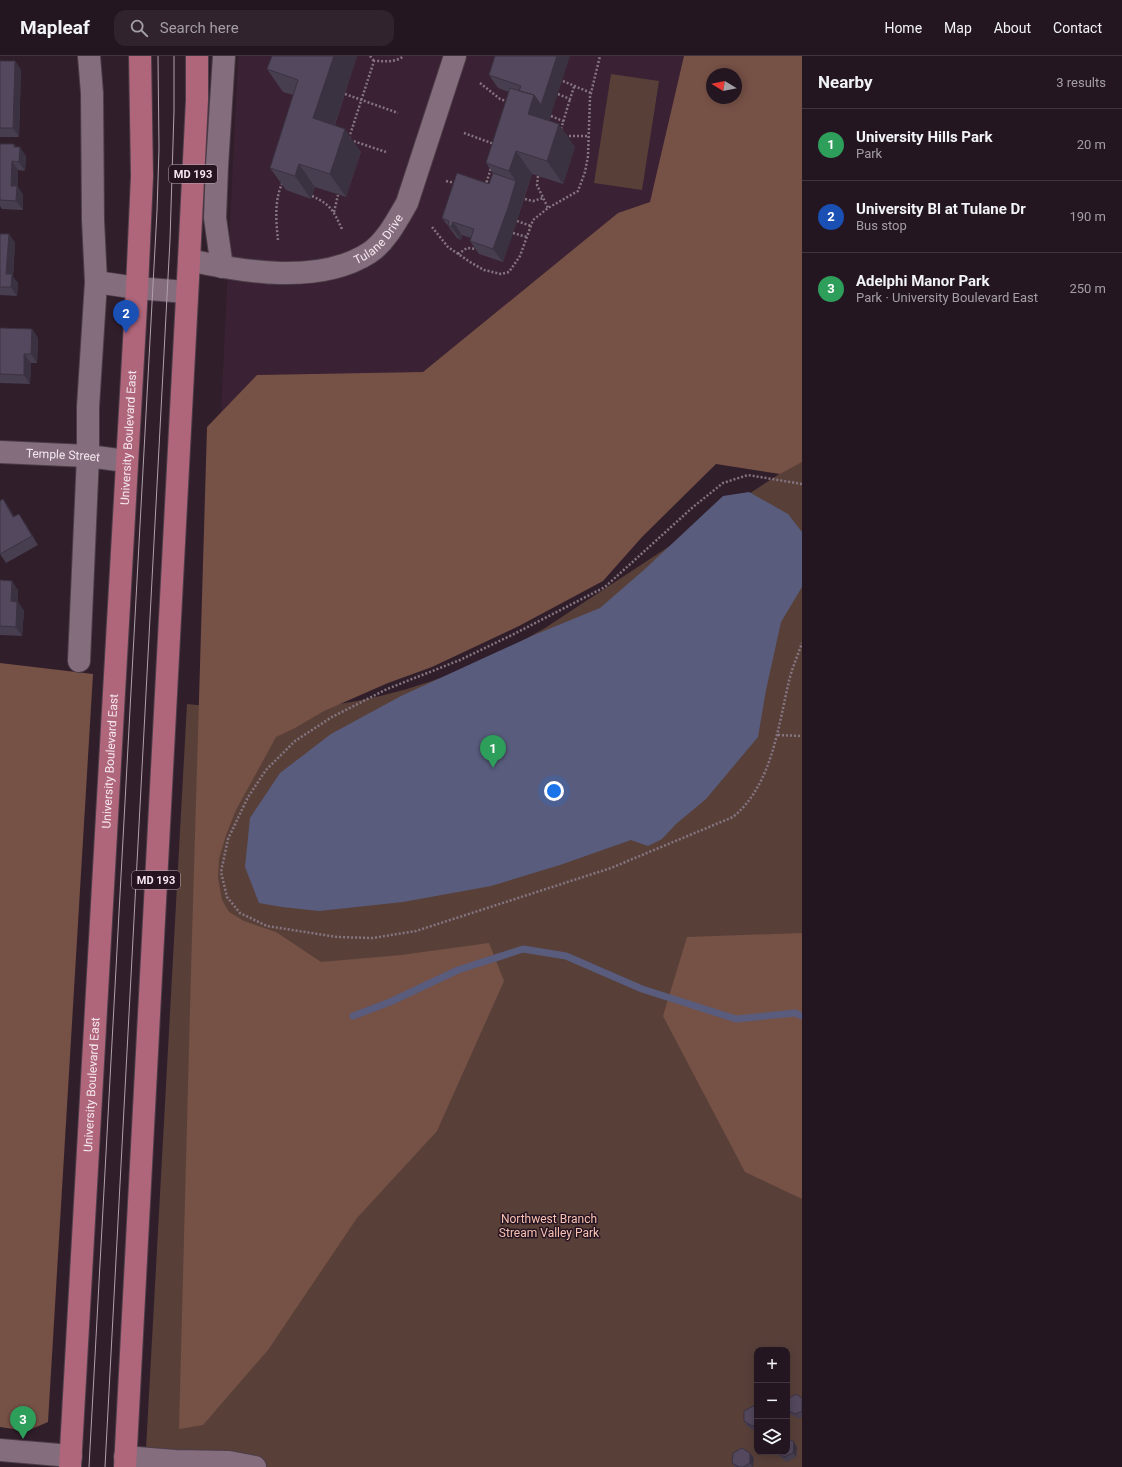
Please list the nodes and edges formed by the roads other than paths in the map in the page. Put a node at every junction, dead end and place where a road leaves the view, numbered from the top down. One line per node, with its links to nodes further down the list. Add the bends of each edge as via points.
1 (89, 56): 8 (street)
2 (140, 56): 9 (main road, University Boulevard East, via 142,176)
3 (197, 56): 6 (main road, MD 193)
4 (224, 56): 7 (street, via 215,218)
5 (455, 56): 7 (street, Tulane Drive, via 407,203 383,240 369,253 355,260 312,272 288,274)
6 (189, 260): 7 (street, Tulane Drive); 10 (main road, MD 193)
7 (228, 268)
8 (96, 282): 9 (street); 12 (street, via 88,407)
9 (137, 288): 10 (street); 13 (main road, University Boulevard East)
10 (186, 292): 17 (main road, MD 193)
11 (0, 452): 12 (street, Temple Street)
12 (88, 456): 13 (street, Temple Street); 14 (street)
13 (126, 461): 16 (main road, University Boulevard East)
14 (79, 661)
15 (0, 1450): 16 (street)
16 (71, 1461)
17 (125, 1462): 18 (street, via 229,1462)
18 (255, 1467)

